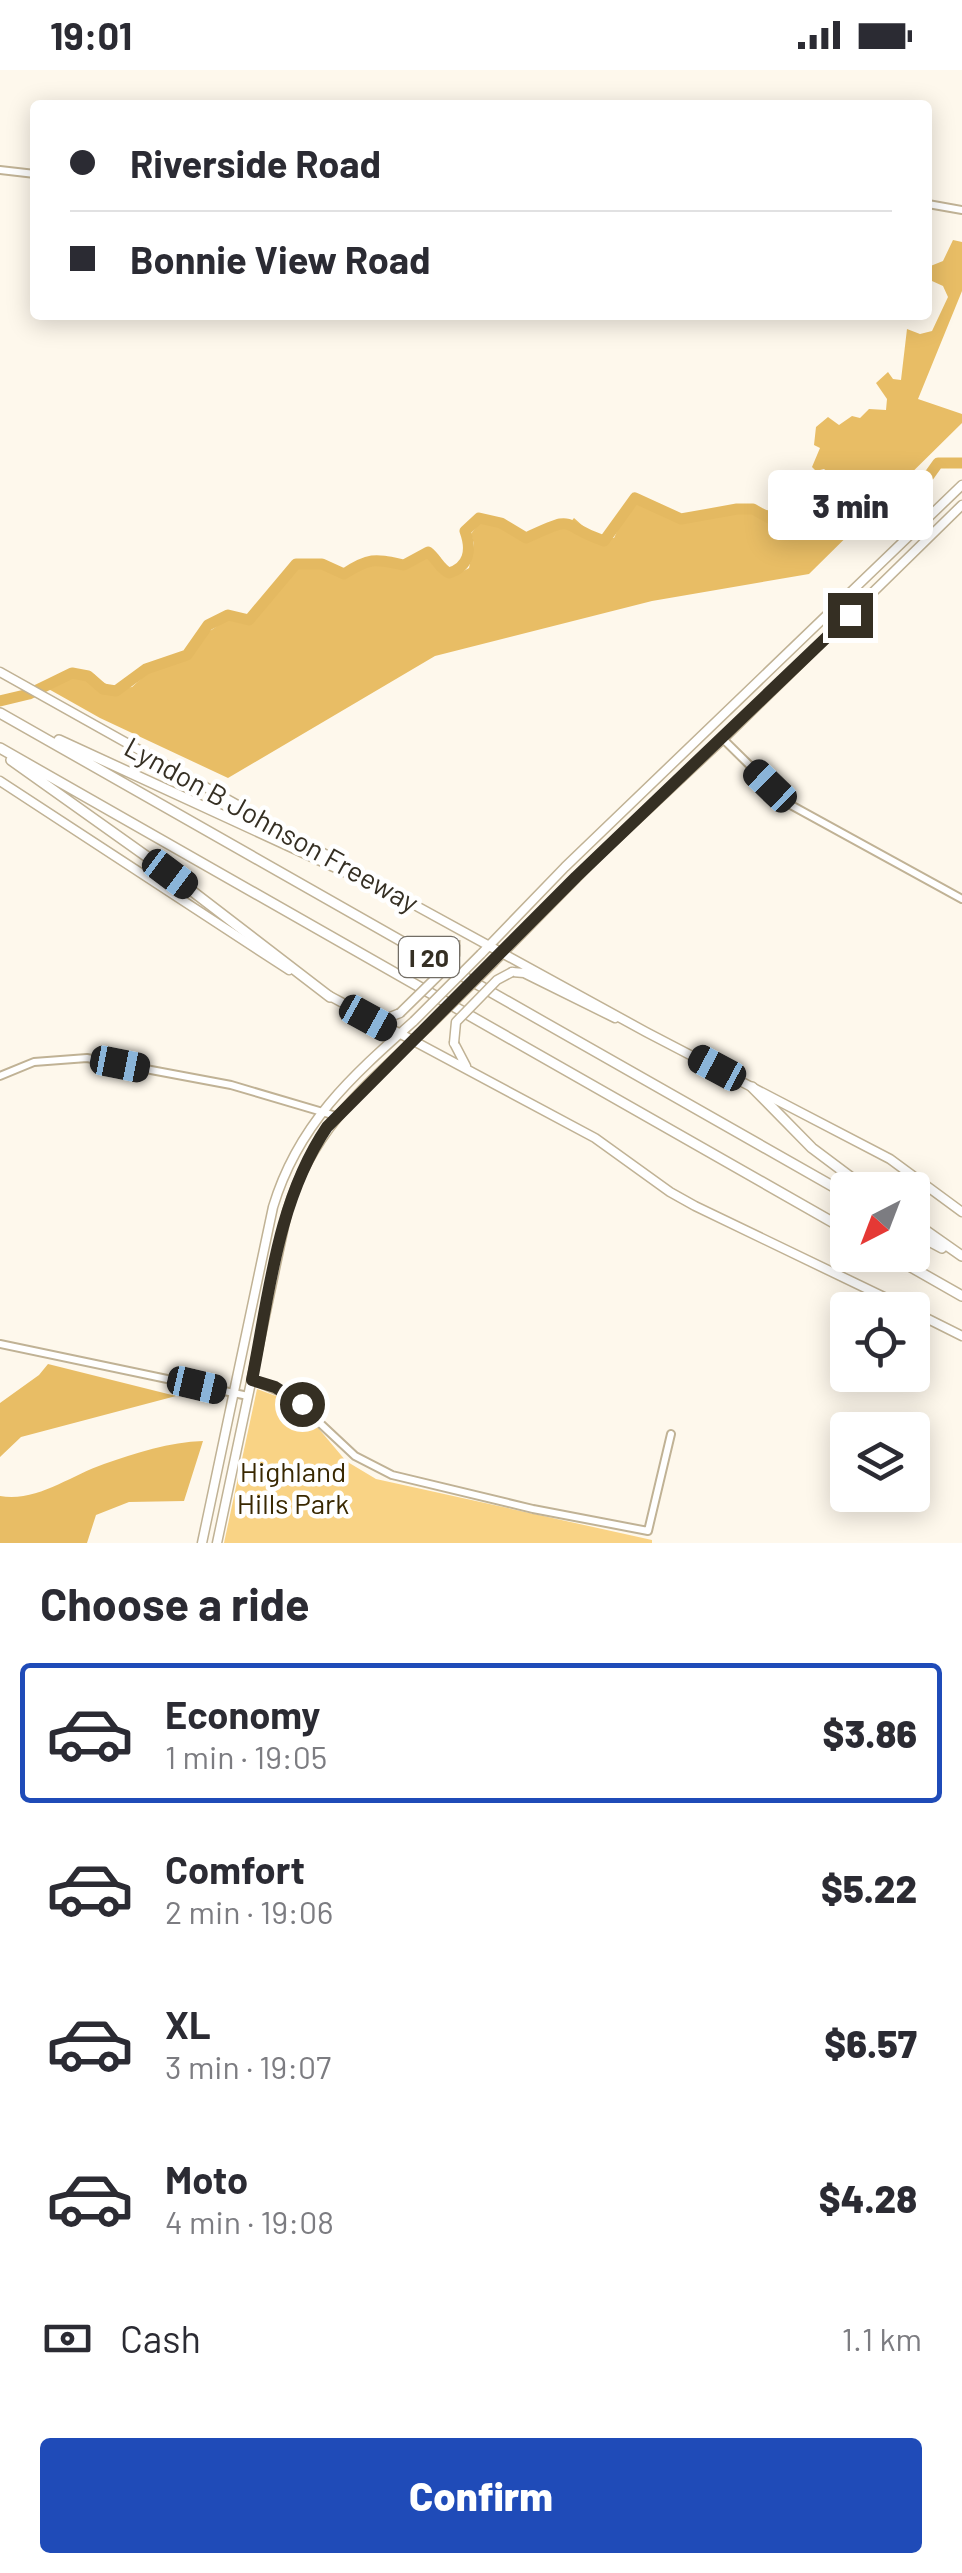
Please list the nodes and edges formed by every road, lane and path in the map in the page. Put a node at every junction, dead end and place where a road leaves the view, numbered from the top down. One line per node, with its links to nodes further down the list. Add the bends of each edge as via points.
1 (0, 170): 2 (street)
2 (30, 173)
3 (932, 205): 4 (street)
4 (962, 210)
5 (961, 486): 10 (main road)
6 (962, 505): 11 (main road)
7 (0, 672): 16 (main road, Lyndon B Johnson Freeway)
8 (0, 713): 9 (highway, Lyndon B Johnson Freeway / I 20)
9 (11, 719): 16 (highway); 32 (highway, Lyndon B Johnson Freeway / I 20)
10 (711, 727): 11 (main road); 14 (main road)
11 (723, 739): 15 (main road); 17 (street, via 789,804)
12 (0, 750): 21 (highway); 36 (highway, I 20)
13 (0, 781): 21 (main road)
14 (565, 867): 15 (main road); 19 (main road)
15 (576, 877): 20 (main road)
16 (402, 898): 18 (main road, Lyndon B Johnson Freeway)
17 (962, 899)
18 (444, 920): 19 (main road, Lyndon B Johnson Freeway); 22 (main road, bridge, via 455,940 450,964 400,1013)
19 (491, 945): 20 (main road, Lyndon B Johnson Freeway); 24 (main road, bridge)
20 (505, 952): 23 (main road, Lyndon B Johnson Freeway); 25 (main road, bridge)
21 (330, 997): 22 (main road)
22 (368, 1018): 24 (main road)
23 (646, 1032): 26 (main road, bridge, via 512,972 456,1022 454,1043); 28 (main road, Lyndon B Johnson Freeway)
24 (398, 1035): 25 (main road); 29 (main road)
25 (412, 1042): 26 (main road); 30 (main road)
26 (468, 1070): 41 (main road, via 595,1138 670,1192)
27 (0, 1076): 29 (street, via 34,1062 87,1058)
28 (752, 1087): 31 (highway); 34 (main road, Lyndon B Johnson Freeway, via 890,1159)
29 (321, 1110): 30 (street); 33 (main road)
30 (336, 1116): 35 (main road, via 304,1164)
31 (844, 1172)
32 (830, 1184)
33 (272, 1208): 35 (main road); 47 (main road)
34 (962, 1212)
35 (286, 1216): 46 (main road)
36 (830, 1221)
37 (930, 1234): 39 (highway)
38 (930, 1241): 39 (highway)
39 (962, 1258)
40 (920, 1272): 42 (highway)
41 (875, 1292)
42 (962, 1296)
43 (930, 1319): 44 (main road)
44 (962, 1336)
45 (0, 1344): 47 (street)
46 (252, 1380): 48 (main road); 49 (street, via 292,1396 355,1456 392,1475 648,1531)
47 (235, 1394): 48 (street); 50 (main road)
48 (248, 1396): 51 (main road)
49 (671, 1434)
50 (202, 1543)
51 (217, 1543)

